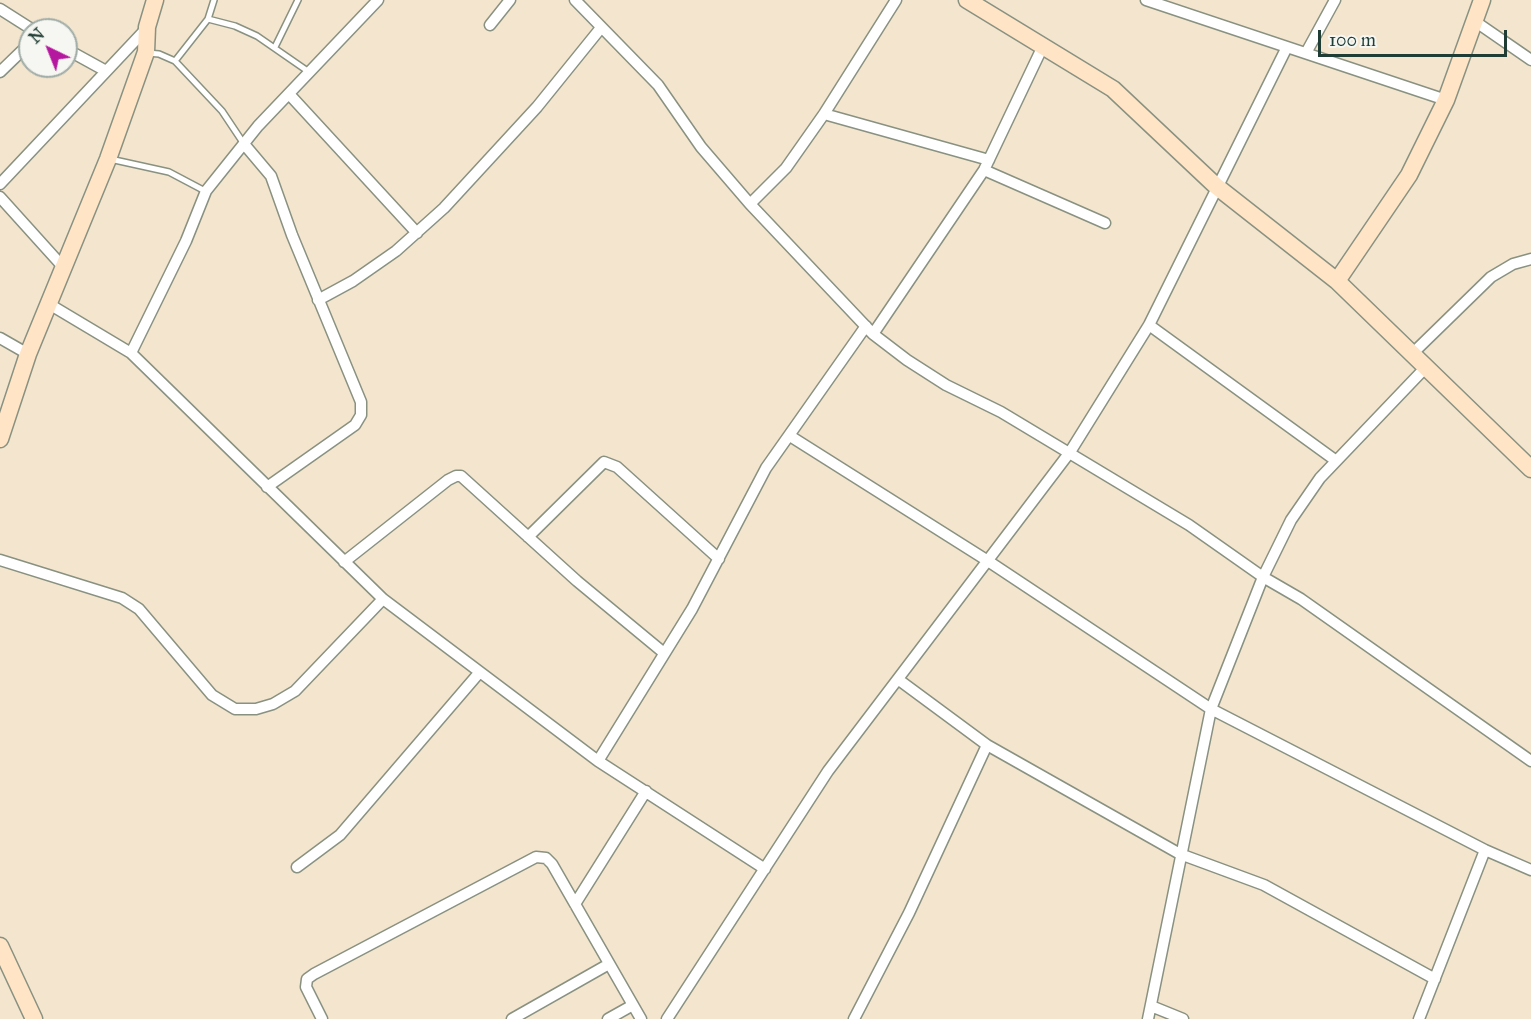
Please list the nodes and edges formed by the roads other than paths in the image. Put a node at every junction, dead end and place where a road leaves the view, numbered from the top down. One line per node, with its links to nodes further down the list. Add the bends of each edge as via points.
1 (155, 0): 17 (street)
2 (214, 0): 13 (lane)
3 (298, 0): 20 (lane)
4 (378, 0): 30 (street)
5 (510, 0): 16 (street)
6 (575, 0): 18 (street)
7 (896, 0): 33 (street)
8 (967, 0): 19 (street)
9 (1146, 0): 21 (street)
10 (1335, 0): 23 (street)
11 (1482, 0): 15 (street)
12 (0, 9): 14 (street)
13 (208, 19): 20 (lane, via 235,26); 27 (lane)
14 (18, 20)
15 (1476, 22): 26 (street); 32 (street)
16 (490, 25)
17 (147, 27): 22 (street); 28 (street)
18 (600, 29): 41 (street, via 658,85 700,147); 43 (street, via 537,107)
19 (1043, 46): 36 (street); 38 (street, via 1113,89)
20 (275, 47): 30 (lane)
21 (1286, 49): 23 (street); 38 (street)
22 (146, 52): 27 (lane); 35 (street)
23 (1306, 53): 32 (street)
24 (18, 55): 29 (street)
25 (78, 56): 28 (street)
26 (1531, 60)
27 (175, 61): 34 (lane, via 222,111)
28 (106, 71): 37 (street)
29 (0, 72)
30 (309, 72): 31 (street)
31 (289, 94): 34 (street); 43 (street)
32 (1446, 100): 46 (street, via 1409,175)
33 (824, 114): 36 (street); 41 (street, via 786,168)
34 (244, 144): 39 (street); 47 (street, via 271,176)
35 (108, 159): 39 (lane, via 169,172); 45 (street)
36 (987, 165): 42 (street); 50 (street)
37 (0, 184)
38 (1216, 186): 46 (street); 49 (street)
39 (206, 191): 52 (street)
40 (0, 197): 45 (street)
41 (750, 204): 50 (street)
42 (1105, 223)
43 (417, 232): 47 (street, via 353,281)
44 (1531, 259): 53 (street, via 1491,277)
45 (64, 268): 48 (street)
46 (1338, 281): 53 (street)
47 (318, 300): 61 (street, via 361,402 361,415 355,425)
48 (49, 304): 52 (street); 54 (street)
49 (1149, 325): 58 (street); 59 (street)
50 (870, 330): 56 (street); 58 (street, via 946,385)
51 (0, 338): 54 (street)
52 (131, 353): 61 (street)
53 (1413, 353): 55 (street)
54 (28, 354): 57 (street)
55 (1427, 366): 59 (street); 60 (street)
56 (790, 436): 63 (street, via 766,468); 65 (street)
57 (0, 439)
58 (1070, 452): 65 (street); 67 (street, via 1189,525)
59 (1335, 460): 67 (street, via 1291,520)
60 (1531, 469)
61 (267, 487): 66 (street)
62 (528, 537): 63 (street, via 604,462 617,467); 66 (street, via 456,476); 69 (street)
63 (719, 559): 69 (street)
64 (0, 560): 68 (street, via 122,598 139,609 212,695 235,709 256,710 295,691)
65 (988, 561): 71 (street); 72 (street)
66 (344, 562): 68 (street)
67 (1263, 577): 72 (street); 74 (street, via 1301,599)
68 (383, 599): 70 (street)
69 (664, 653): 75 (street)
70 (480, 674): 75 (street); 79 (street, via 340,836)
71 (900, 680): 73 (street); 80 (street, via 828,771)
72 (1211, 709): 77 (street); 78 (street)
73 (987, 745): 78 (street); 94 (street, via 909,913)
74 (1531, 761)
75 (598, 762): 76 (street)
76 (646, 791): 80 (street); 82 (street)
77 (1485, 850): 81 (street); 85 (street)
78 (1180, 854): 85 (street, via 1264,885); 87 (street)
79 (297, 867)
80 (765, 869): 93 (street)
81 (1531, 870)
82 (575, 904): 84 (street); 89 (street, via 552,864 546,858 536,857 307,979 306,987)
83 (0, 946): 88 (street)
84 (609, 964): 86 (street); 90 (street)
85 (1435, 979): 97 (street)
86 (633, 1005): 91 (street); 92 (street)
87 (1150, 1006): 95 (street); 96 (street)
88 (34, 1019)
89 (322, 1019)
90 (512, 1019)
91 (608, 1019)
92 (641, 1019)
93 (667, 1019)
94 (854, 1019)
95 (1148, 1019)
96 (1183, 1019)
97 (1419, 1019)

